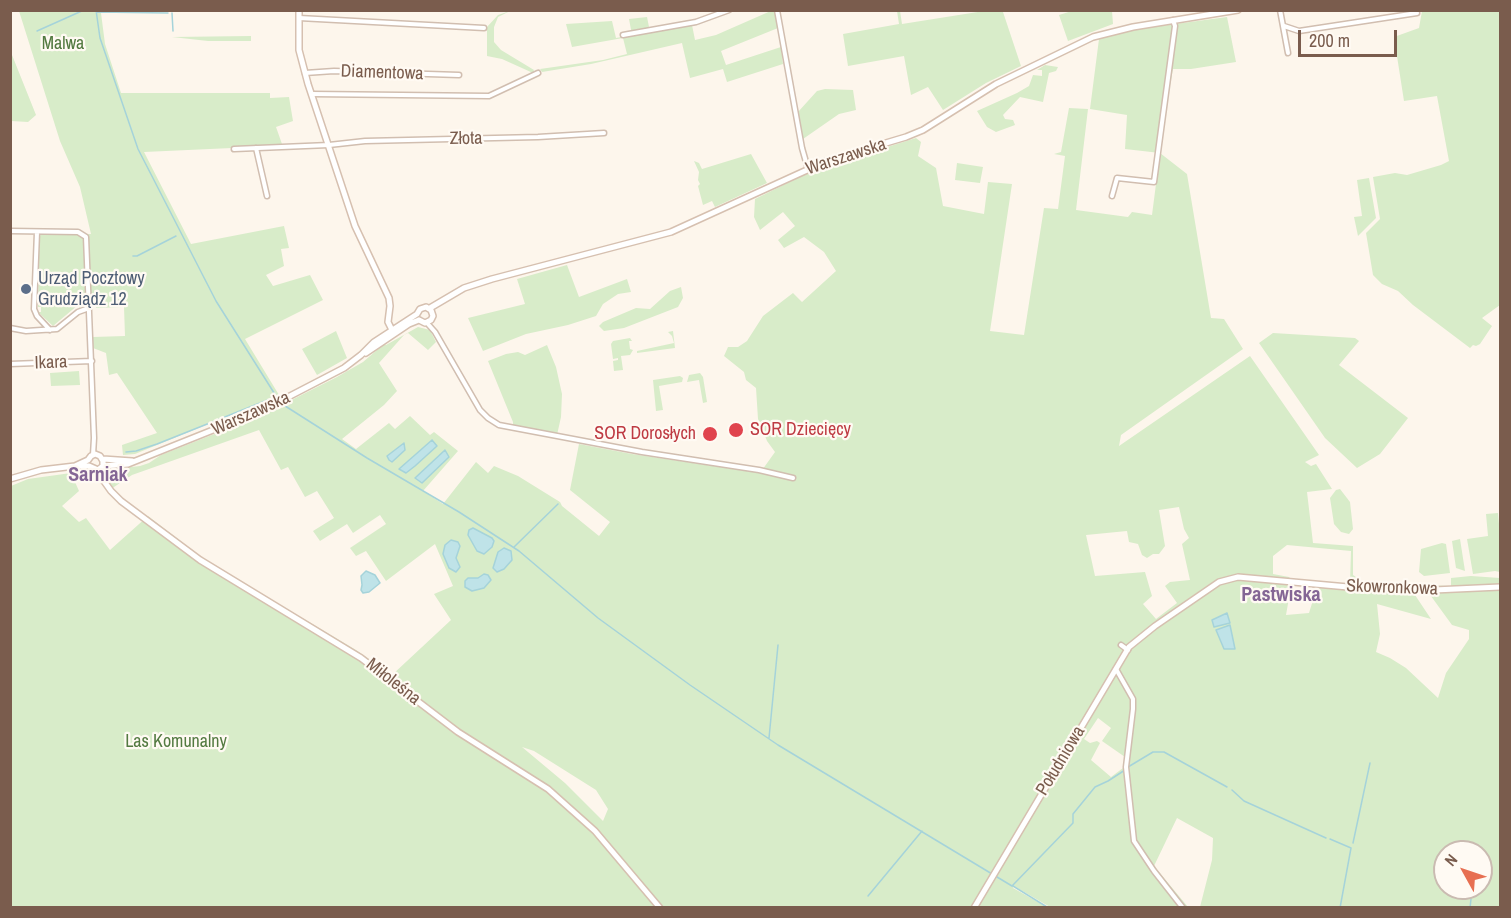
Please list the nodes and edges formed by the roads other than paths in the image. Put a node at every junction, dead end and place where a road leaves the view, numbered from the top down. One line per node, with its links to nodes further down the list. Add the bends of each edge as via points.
1 (299, 10): 7 (street)
2 (729, 10): 11 (street, via 696,22)
3 (777, 10): 21 (street)
4 (1238, 10): 8 (street, Warszawska)
5 (1280, 10): 9 (street)
6 (1417, 13): 9 (street, via 1299,31)
7 (299, 18): 10 (street); 13 (street, via 299,50)
8 (1173, 20): 21 (street, Warszawska, via 1093,37 996,84 916,133 840,155); 23 (street, via 1154,182 1117,178)
9 (1284, 26): 12 (street)
10 (484, 28)
11 (623, 35)
12 (1288, 53)
13 (305, 73): 15 (street, Diamentowa); 16 (street)
14 (538, 73): 16 (street, via 489,96)
15 (459, 75)
16 (311, 94): 18 (street)
17 (604, 133): 18 (street, Złota)
18 (329, 145): 19 (street, Złota); 32 (street, via 355,226 389,298 388,322)
19 (256, 148): 20 (street, Złota); 22 (street)
20 (234, 149)
21 (808, 169): 27 (street, Warszawska, via 671,232 464,288)
22 (267, 196)
23 (1112, 196)
24 (10, 231): 25 (street)
25 (37, 232): 26 (street, via 84,234); 31 (street, via 34,309)
26 (89, 308): 31 (street, via 60,328); 33 (street)
27 (431, 310): 28 (street, Warszawska, via 422,308); 29 (street)
28 (418, 317): 29 (street); 32 (street, Warszawska)
29 (429, 322): 38 (street, via 475,404 499,425)
30 (10, 328): 31 (street)
31 (50, 330)
32 (392, 332): 37 (street, Warszawska, via 337,372 275,405 123,465)
33 (92, 361): 34 (street, Ikara); 35 (street)
34 (10, 364)
35 (95, 455): 36 (street); 37 (street, Miłoleśna)
36 (88, 463): 37 (street); 39 (street)
37 (100, 466): 44 (street, Miłoleśna, via 104,483 121,501 200,560 361,657 459,732 548,789 595,831)
38 (793, 478)
39 (10, 479)
40 (1500, 587): 42 (street, Skowronkowa, via 1370,590 1232,578 1192,599)
41 (1120, 645): 42 (street)
42 (1128, 650): 43 (street, Południowa)
43 (1116, 668): 45 (street, Południowa); 46 (street, via 1133,699 1126,767 1134,841)
44 (660, 908)
45 (974, 908)
46 (1183, 908)

